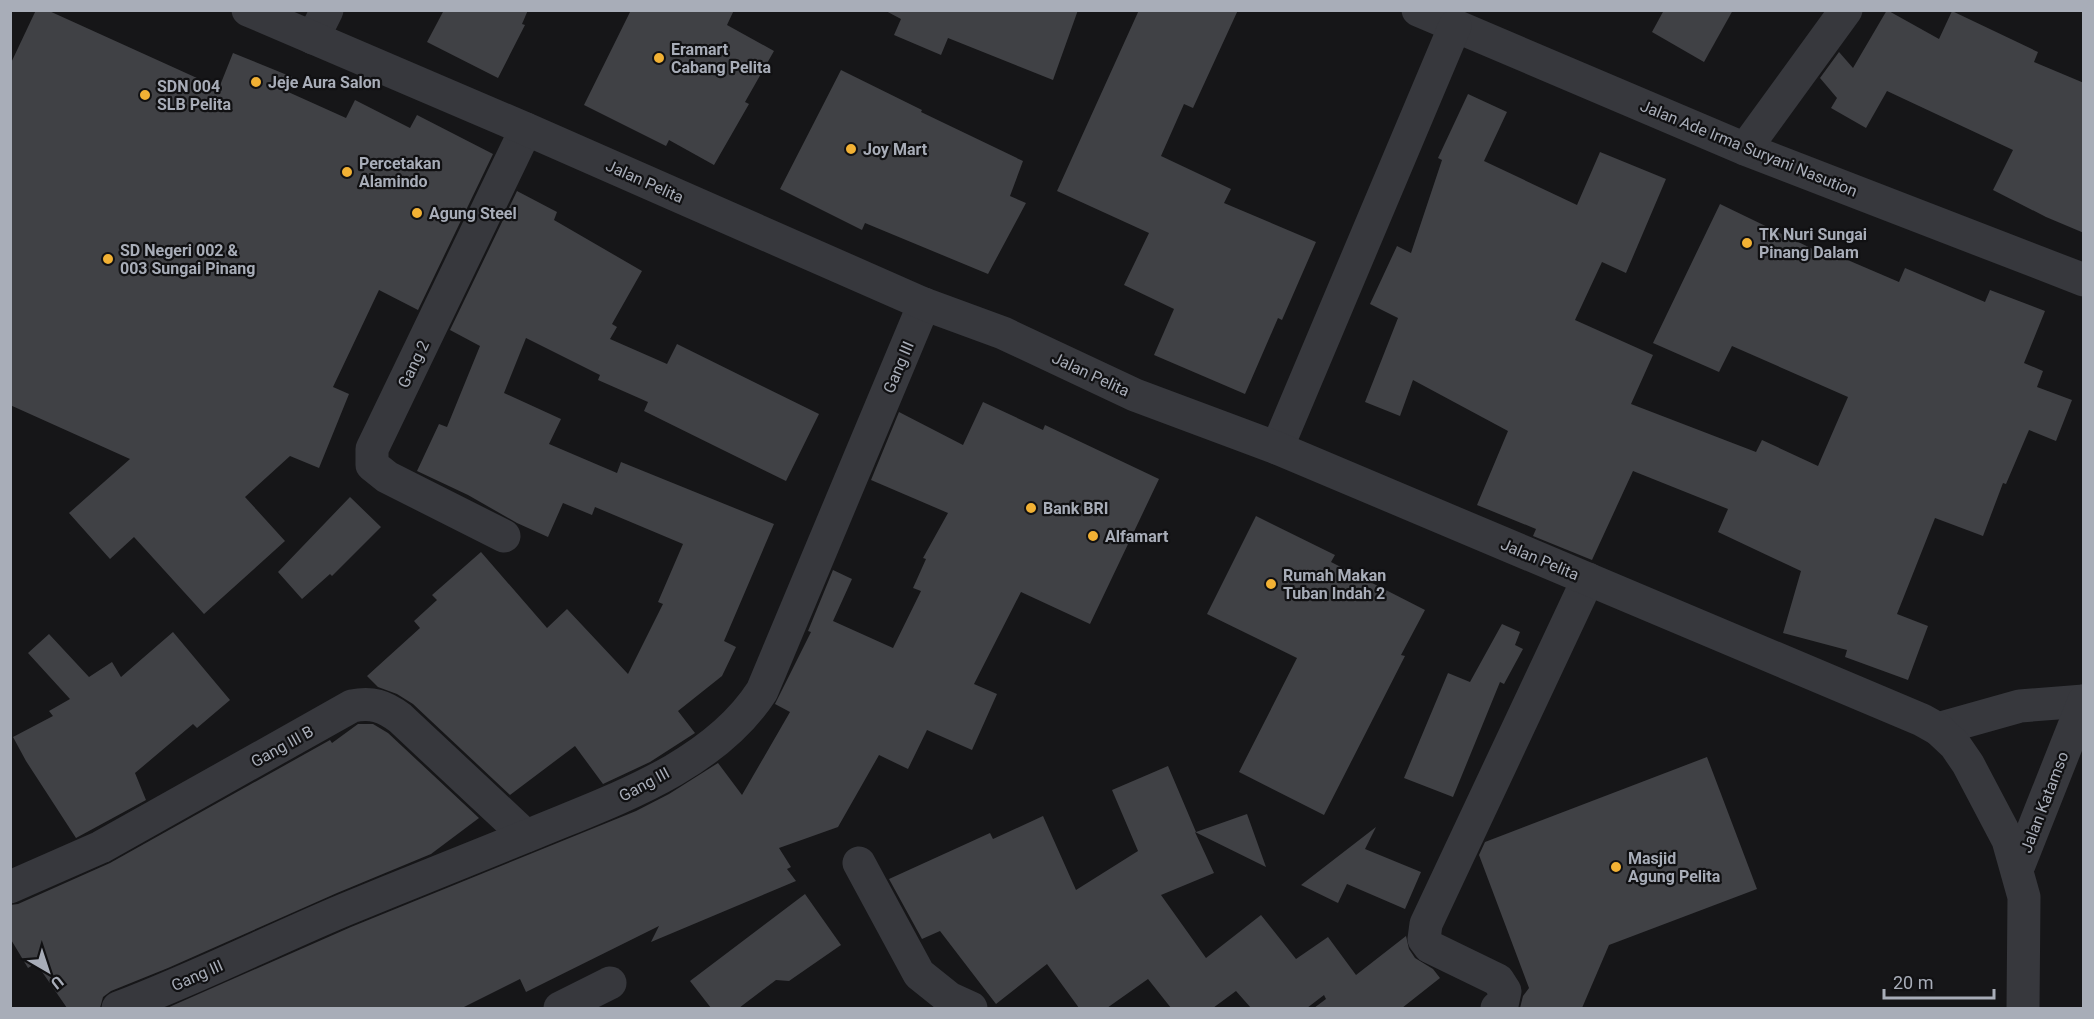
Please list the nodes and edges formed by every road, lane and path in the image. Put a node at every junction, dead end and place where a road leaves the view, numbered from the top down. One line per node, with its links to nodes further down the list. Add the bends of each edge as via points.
1 (248, 10): 4 (street, Jalan Pelita)
2 (1418, 10): 5 (street, Jalan Ade Irma Suryani Nasution)
3 (1846, 10): 7 (street)
4 (320, 24): 6 (street, Jalan Pelita)
5 (1455, 26): 7 (street, Jalan Ade Irma Suryani Nasution); 10 (street)
6 (526, 129): 9 (street, Jalan Pelita); 11 (street, Gang 2, via 371,456 372,465 387,477)
7 (1745, 149): 8 (street, Jalan Ade Irma Suryani Nasution)
8 (2084, 280)
9 (924, 304): 10 (street, Jalan Pelita, via 1003,333 1135,394); 15 (street, Gang III, via 762,691 749,711 690,759 638,790)
10 (1277, 448): 12 (street, Jalan Pelita)
11 (504, 536)
12 (1588, 579): 14 (street, Jalan Pelita); 23 (street, via 1426,924 1424,939 1430,947 1498,980 1505,992 1502,1005)
13 (2084, 701): 14 (street, via 2020,706); 17 (street, Jalan Katamso)
14 (1938, 729): 17 (street, via 1968,764 2008,840)
15 (526, 836): 18 (street, Gang III B, via 400,718 387,708 363,704 352,706 101,847); 20 (street, Gang III, via 342,910)
16 (859, 863): 22 (street, via 919,974 948,998)
17 (2017, 870): 24 (street, via 2024,897)
18 (10, 887)
19 (610, 983): 21 (street)
20 (118, 1008)
21 (560, 1008)
22 (971, 1008)
23 (1497, 1008)
24 (2023, 1008)

